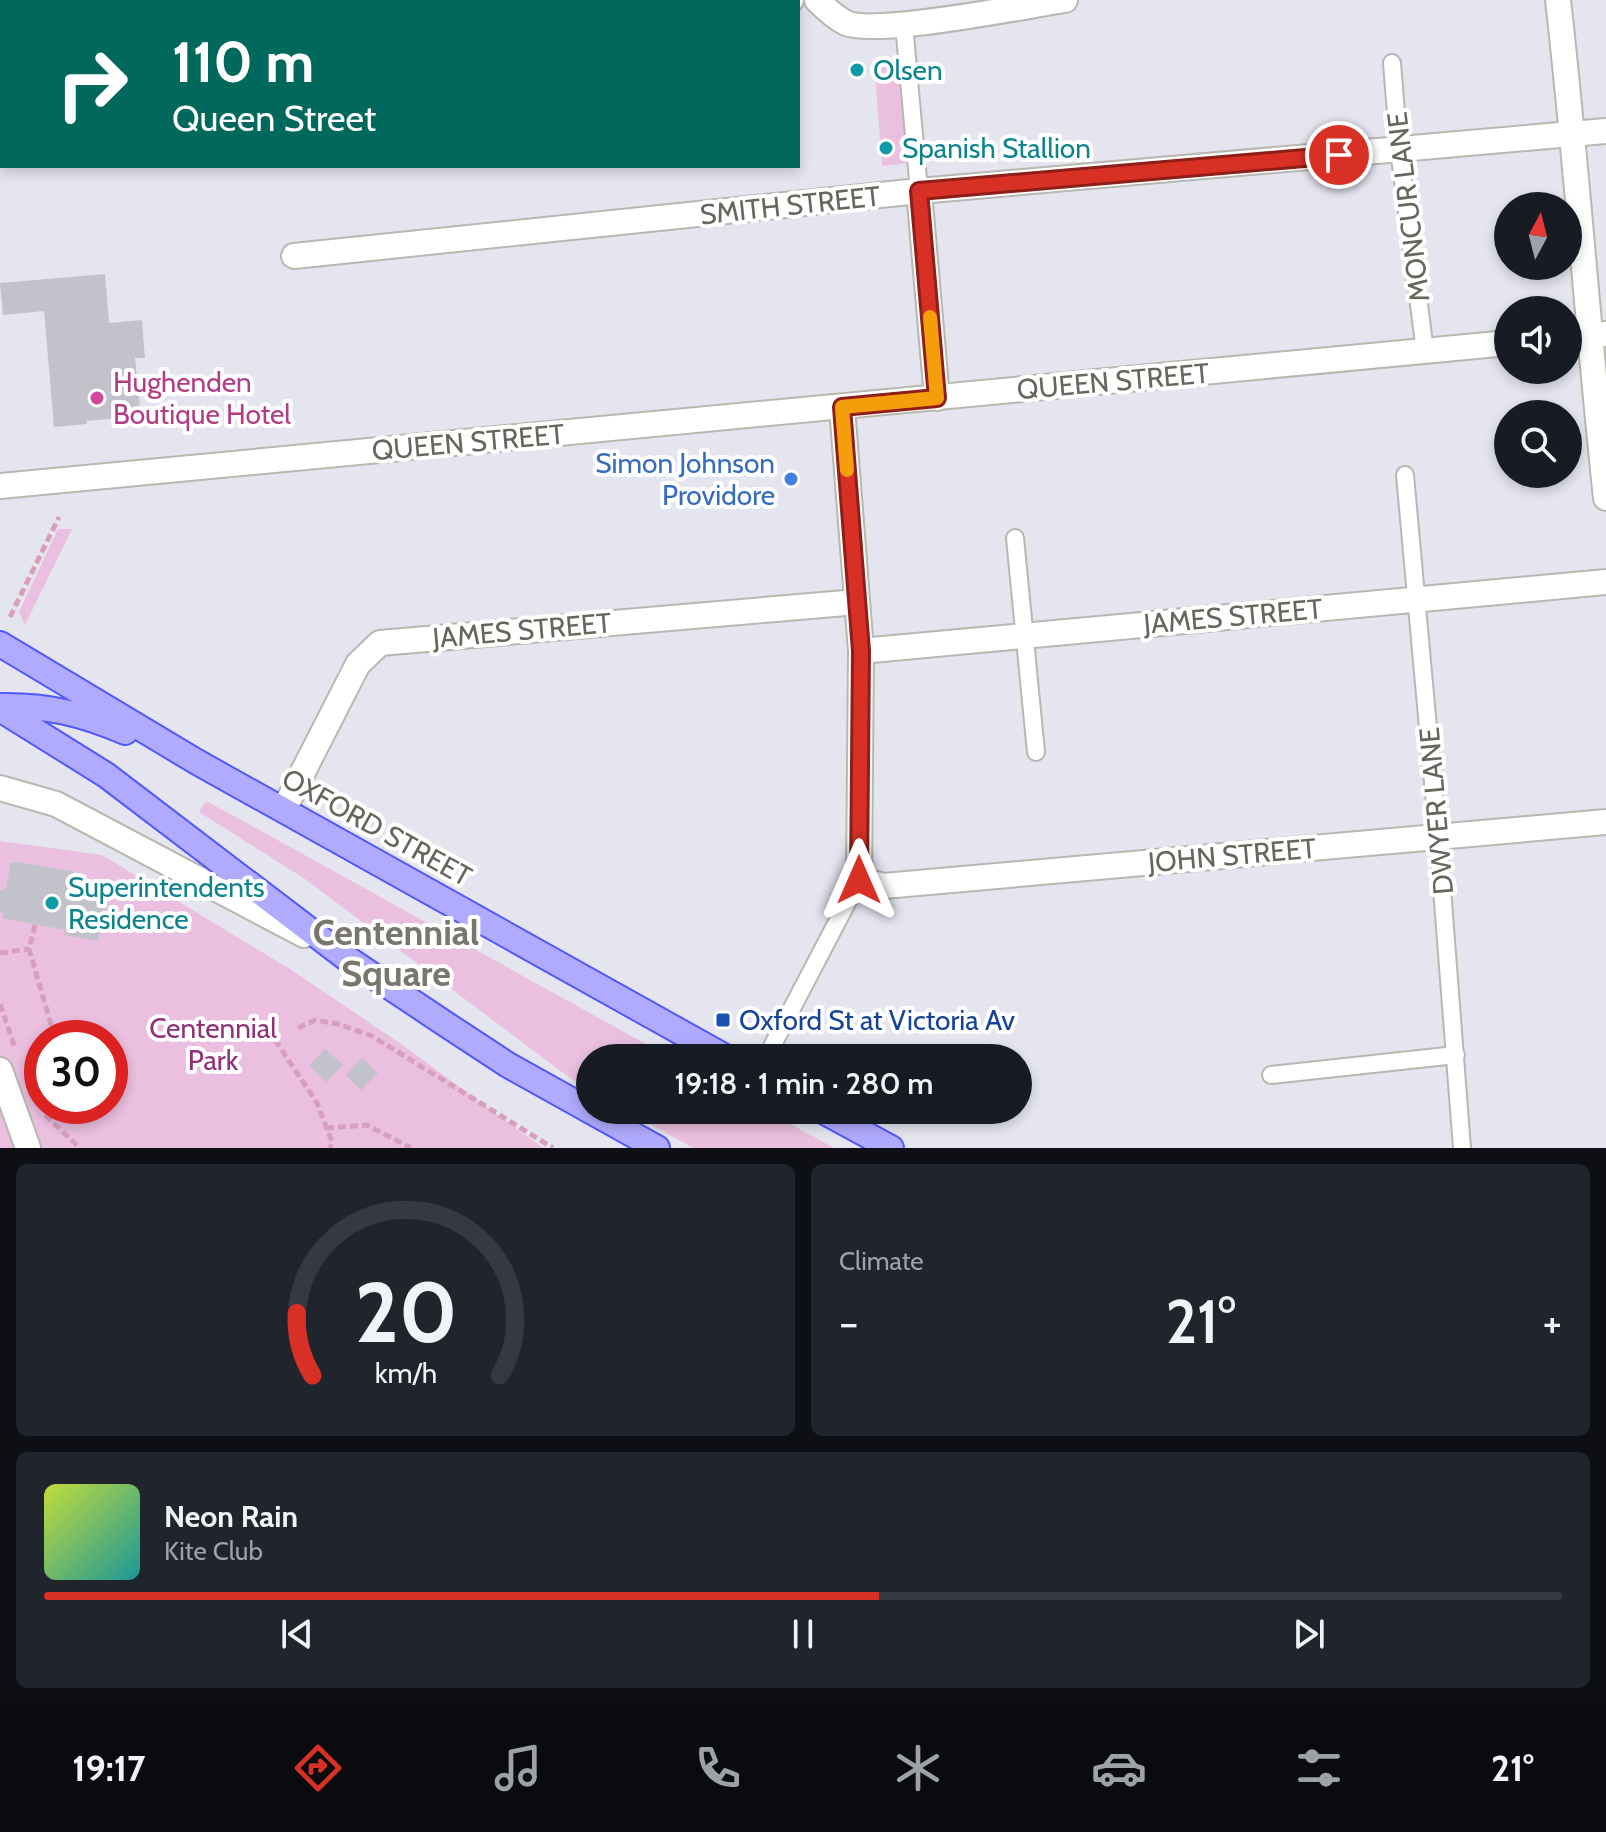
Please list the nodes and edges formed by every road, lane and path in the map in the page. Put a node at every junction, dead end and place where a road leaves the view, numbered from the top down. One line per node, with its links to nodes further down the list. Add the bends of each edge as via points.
1 (817, 0): 4 (street, via 847,23)
2 (1063, 0): 4 (street)
3 (1558, 0): 7 (street)
4 (904, 24): 9 (lane)
5 (1392, 63): 8 (lane, MONCUR LANE)
6 (1606, 131): 7 (street, SMITH STREET)
7 (1573, 135): 8 (street, SMITH STREET); 11 (street)
8 (1399, 150): 9 (street, SMITH STREET); 13 (lane, MONCUR LANE)
9 (919, 191): 10 (street, SMITH STREET); 14 (street)
10 (294, 256)
11 (1587, 336): 18 (street)
12 (1494, 344): 13 (street, QUEEN STREET)
13 (1425, 351): 14 (street, QUEEN STREET)
14 (937, 398): 15 (street, QUEEN STREET)
15 (842, 407): 17 (street, QUEEN STREET); 23 (street)
16 (1405, 475): 22 (lane, DWYER LANE)
17 (0, 486)
18 (1606, 498)
19 (59, 517): 24 (path)
20 (1015, 538): 25 (lane)
21 (1606, 582): 22 (street, JAMES STREET)
22 (1418, 598): 25 (street, JAMES STREET); 34 (lane, DWYER LANE)
23 (857, 602): 27 (street); 32 (street, JAMES STREET, via 380,643 358,664)
24 (10, 617)
25 (1025, 635): 27 (street, JAMES STREET); 29 (lane)
26 (0, 644): 30 (main road, OXFORD STREET)
27 (861, 651): 35 (street)
28 (0, 708): 30 (main road, via 33,705 69,713); 39 (main road, via 106,775)
29 (1036, 752)
30 (197, 762): 32 (main road, OXFORD STREET)
31 (0, 788): 39 (street, via 56,804)
32 (284, 809): 44 (main road, OXFORD STREET)
33 (1606, 822): 34 (street, JOHN STREET)
34 (1438, 837): 35 (street, JOHN STREET, via 884,886); 46 (lane, DWYER LANE)
35 (859, 880): 45 (lane)
36 (35, 925): 37 (path)
37 (29, 949): 38 (path); 41 (path)
38 (0, 953)
39 (345, 957): 57 (main road, via 508,1065)
40 (0, 1004): 47 (path)
41 (50, 1020)
42 (298, 1028): 56 (path, via 315,1020 372,1036)
43 (275, 1040): 51 (path, via 317,1103)
44 (702, 1044)
45 (773, 1044)
46 (1456, 1055): 48 (lane); 59 (lane, DWYER LANE)
47 (10, 1064): 52 (street)
48 (1271, 1075)
49 (55, 1124): 53 (path)
50 (847, 1124): 58 (main road)
51 (326, 1128): 54 (path); 55 (path, via 367,1125)
52 (28, 1148)
53 (80, 1148)
54 (330, 1148)
55 (411, 1148)
56 (553, 1148)
57 (657, 1148)
58 (891, 1148)
59 (1462, 1148)

